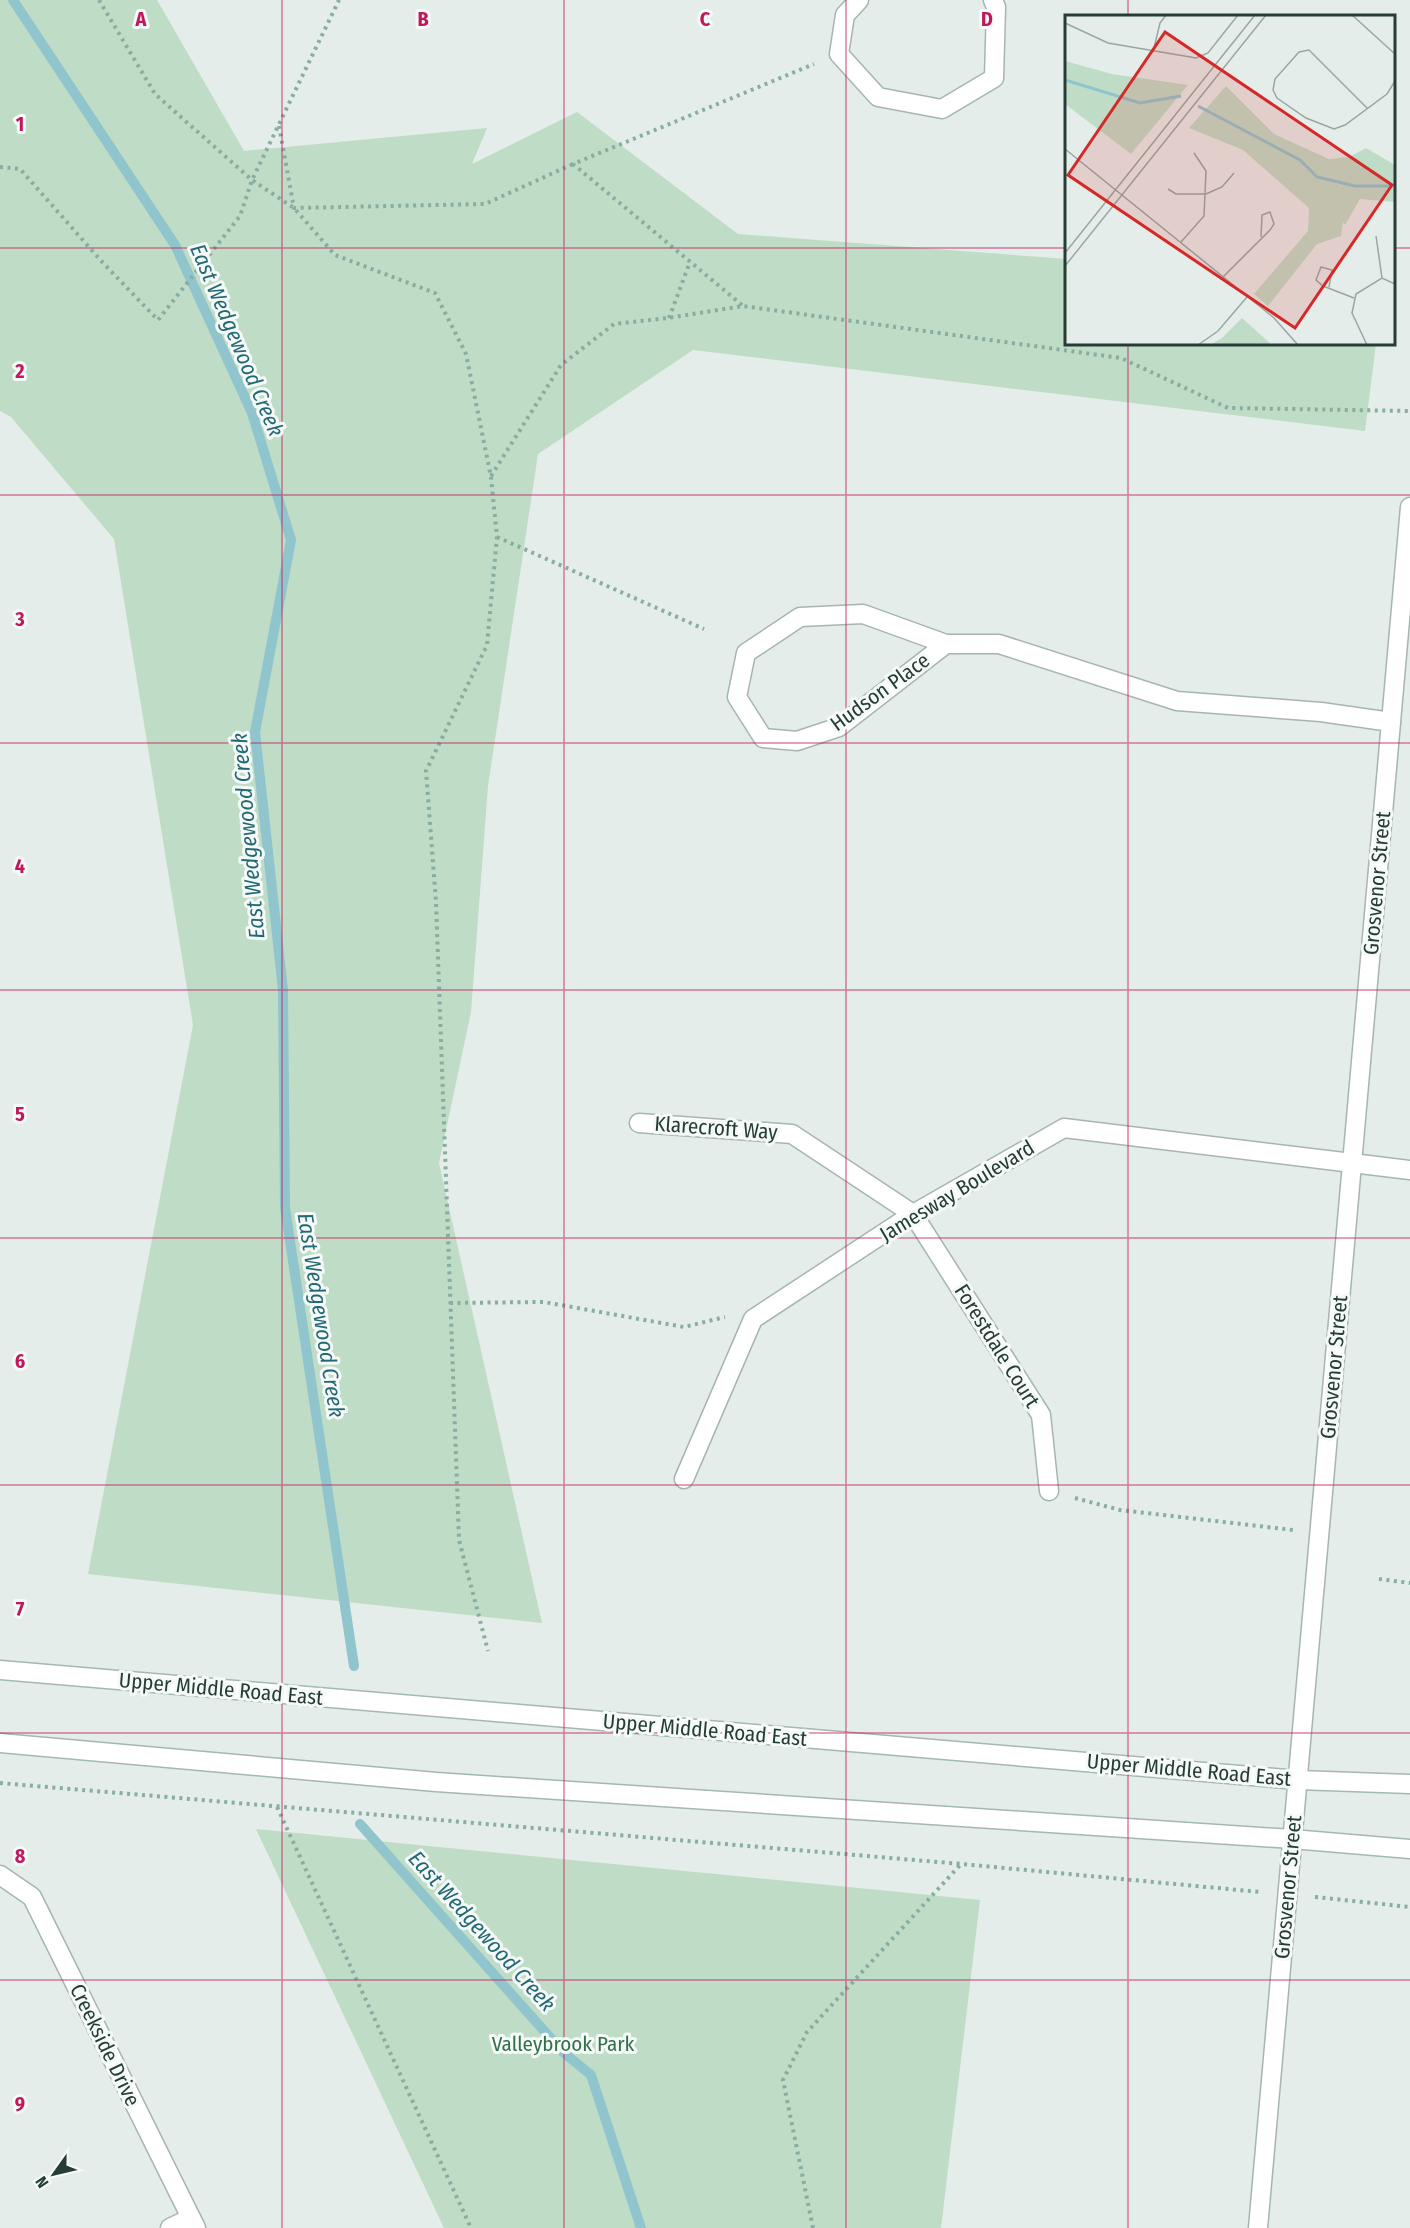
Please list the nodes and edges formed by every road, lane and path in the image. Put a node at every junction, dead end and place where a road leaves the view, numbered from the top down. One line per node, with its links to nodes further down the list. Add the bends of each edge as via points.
1 (99, 0): 9 (path, via 155,94)
2 (339, 0): 6 (path)
3 (860, 0): 4 (street, via 845,15 839,54 878,97 942,108 994,78)
4 (993, 0)
5 (814, 64): 7 (path)
6 (279, 124): 9 (path); 10 (path)
7 (573, 164): 10 (path, via 485,204); 11 (path)
8 (0, 166): 9 (path, via 20,169 158,321 240,216)
9 (252, 180): 10 (path)
10 (294, 208): 15 (path, via 335,255 435,293 466,354)
11 (690, 262): 12 (path); 13 (path)
12 (742, 306): 13 (path); 14 (path, via 1121,358 1228,408)
13 (668, 318): 15 (path, via 614,324 561,365)
14 (1410, 411)
15 (491, 477): 17 (path)
16 (1410, 507): 20 (street, Grosvenor Street)
17 (497, 537): 18 (path); 25 (path, via 487,645 426,771 436,902)
18 (704, 629)
19 (946, 644): 19 (street, Hudson Place, via 863,615 800,617 746,652 737,697 763,738 797,741 839,727); 20 (street, Hudson Place, via 999,644 1177,701 1321,712)
20 (1391, 722): 22 (street, Grosvenor Street)
21 (639, 1123): 24 (street, Klarecroft Way, via 792,1134)
22 (1352, 1163): 23 (street, Jamesway Boulevard); 24 (street, Jamesway Boulevard, via 1064,1128); 29 (street, Grosvenor Street)
23 (1410, 1170)
24 (913, 1214): 27 (street, Jamesway Boulevard, via 753,1319); 28 (street, Forestdale Court, via 1041,1415)
25 (450, 1302): 26 (path, via 544,1302 684,1328); 32 (path, via 459,1540)
26 (732, 1316)
27 (684, 1479)
28 (1048, 1491): 29 (path, via 1120,1510)
29 (1320, 1533): 35 (street, Grosvenor Street)
30 (1379, 1579): 31 (path)
31 (1410, 1583)
32 (488, 1651)
33 (0, 1670): 35 (street, Upper Middle Road East)
34 (0, 1743): 39 (street, via 436,1782)
35 (1298, 1780): 37 (street, Upper Middle Road East); 39 (street, Grosvenor Street)
36 (0, 1783): 38 (path)
37 (1410, 1784)
38 (276, 1806): 41 (path); 47 (path)
39 (1292, 1839): 40 (street); 43 (street, Grosvenor Street)
40 (1410, 1850)
41 (962, 1864): 43 (path); 48 (path, via 807,2032 783,2080)
42 (0, 1875): 45 (street, Creekside Drive, via 32,1897)
43 (1288, 1894): 44 (path); 49 (street, Grosvenor Street)
44 (1410, 1907)
45 (194, 2223): 46 (street)
46 (170, 2228)
47 (471, 2228)
48 (813, 2228)
49 (1258, 2228)

